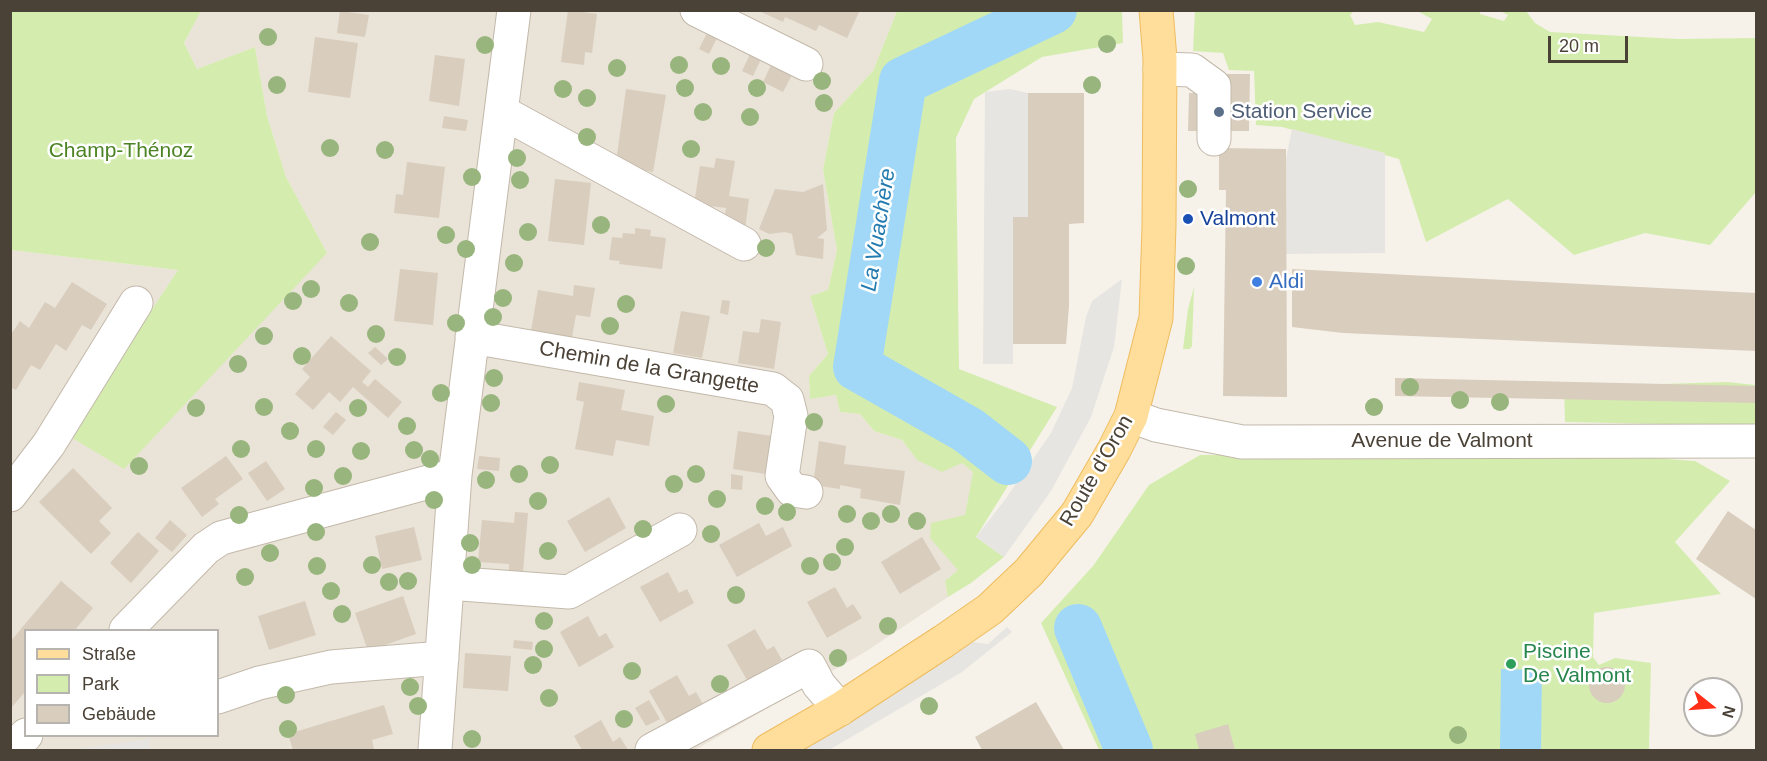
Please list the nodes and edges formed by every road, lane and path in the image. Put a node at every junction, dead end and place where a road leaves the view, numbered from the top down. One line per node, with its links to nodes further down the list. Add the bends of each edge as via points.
1 (514, 10): 6 (street)
2 (697, 10): 4 (street)
3 (1156, 10): 5 (main road, Route d'Oron)
4 (806, 64)
5 (1160, 69): 7 (street, via 1192,70 1214,86); 11 (main road, Route d'Oron, via 1156,318)
6 (501, 112): 8 (street); 10 (street)
7 (1208, 139)
8 (744, 244)
9 (136, 303): 15 (street, via 49,444)
10 (472, 337): 13 (street); 14 (street, Chemin de la Grangette, via 773,389 787,400 791,416 782,476 792,490)
11 (1131, 416): 12 (street, Avenue de Valmont, via 1242,442); 21 (main road, Route d'Oron, via 1077,513 1025,577 990,609)
12 (1756, 441)
13 (455, 475): 17 (street); 18 (street, via 221,538 206,548)
14 (806, 492)
15 (10, 495)
16 (680, 530): 17 (street, via 569,592)
17 (448, 583): 19 (street)
18 (127, 629)
19 (442, 658): 20 (street, via 331,667); 24 (street)
20 (219, 697)
21 (840, 709): 25 (street, via 809,666); 26 (main road, Route d'Oron)
22 (24, 737): 23 (street)
23 (11, 750)
24 (435, 750)
25 (652, 750)
26 (769, 750)

